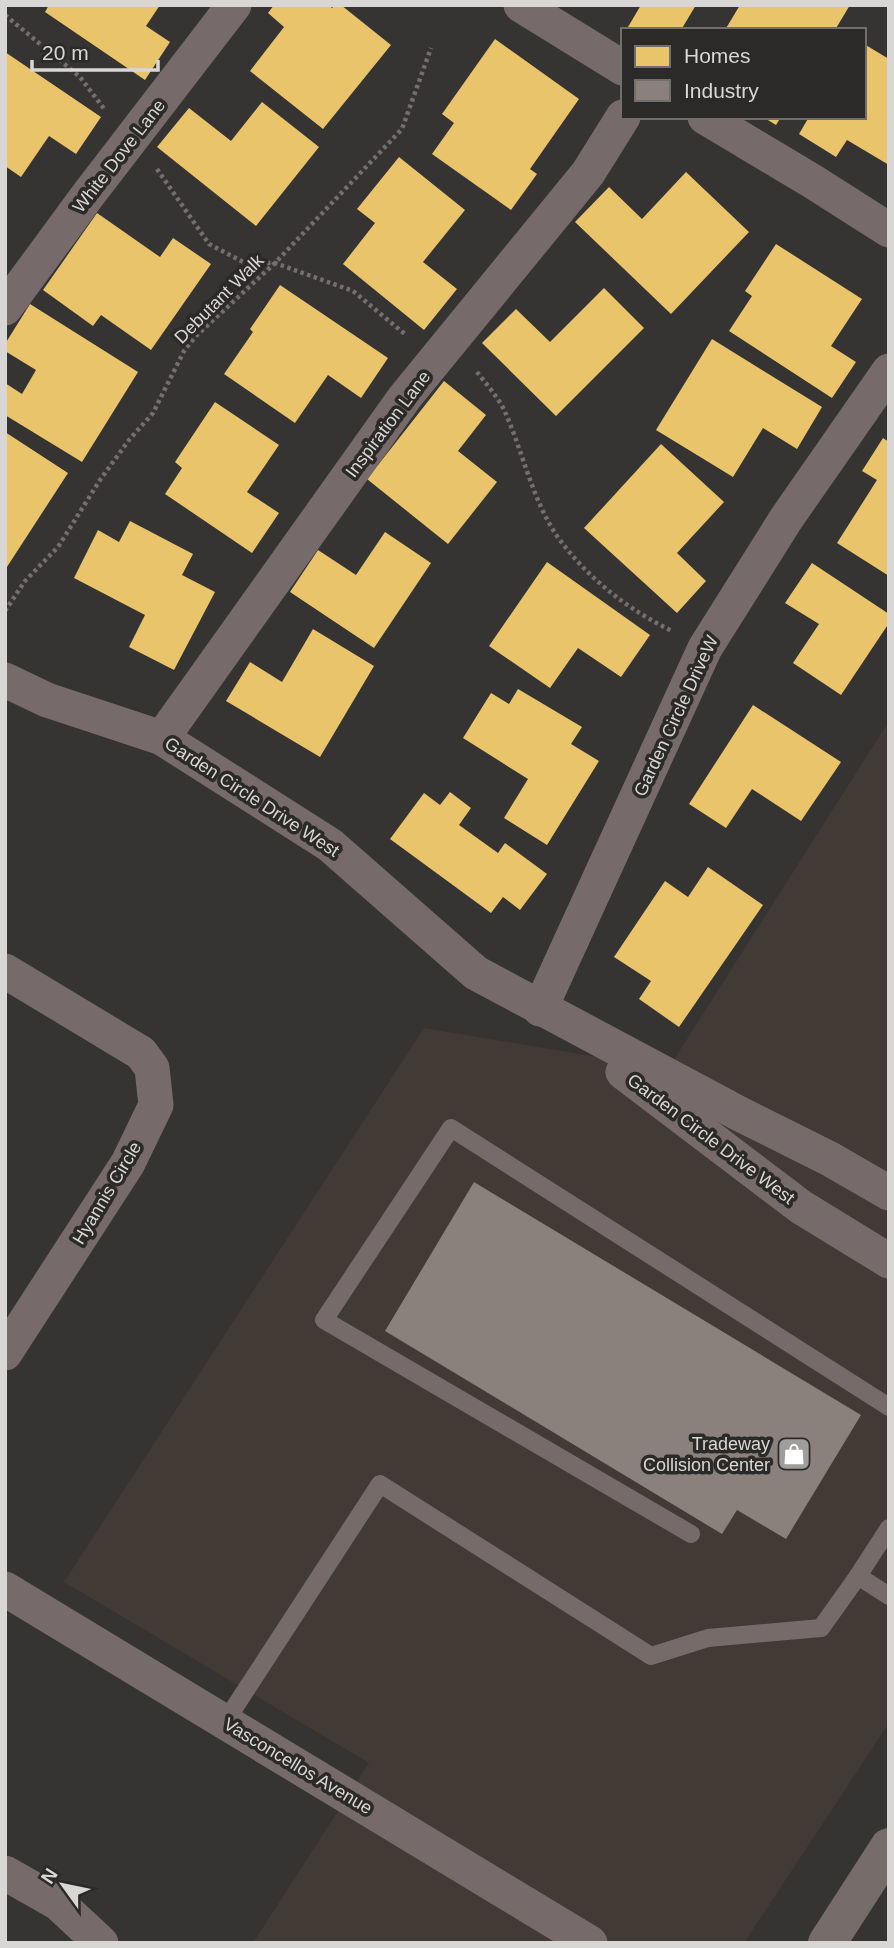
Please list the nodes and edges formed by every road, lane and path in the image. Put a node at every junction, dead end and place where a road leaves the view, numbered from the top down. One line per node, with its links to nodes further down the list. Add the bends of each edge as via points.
1 (234, 5): 8 (street, White Dove Lane)
2 (521, 5): 5 (street)
3 (5, 15): 8 (path, via 80,77)
4 (431, 48): 10 (path, Debutant Walk, via 402,129)
5 (621, 67)
6 (622, 119): 12 (street, Inspiration Lane, via 588,173)
7 (708, 119): 9 (street)
8 (130, 143): 10 (path, via 160,172 209,244 245,263); 11 (street, White Dove Lane)
9 (889, 230)
10 (275, 263): 12 (path, via 352,291); 14 (path, Debutant Walk, via 184,351 153,413 107,470 58,547 25,581)
11 (5, 308)
12 (444, 352): 15 (path, via 474,367 504,409 557,535 590,576 642,616); 17 (street, Inspiration Lane, via 405,397)
13 (889, 371): 15 (street, Garden Circle DriveW, via 786,519)
14 (5, 611)
15 (705, 648): 19 (street, Garden Circle DriveW)
16 (5, 680): 17 (street, Garden Circle Drive West, via 47,700)
17 (162, 738): 19 (street, Garden Circle Drive West, via 330,845 476,973)
18 (5, 971): 22 (street, Hyannis Circle, via 141,1053 152,1068 156,1105 128,1163)
19 (540, 1009): 20 (street, Garden Circle Drive West); 21 (street, Garden Circle Drive West, via 801,1207)
20 (889, 1193)
21 (889, 1261)
22 (5, 1353)
23 (889, 1406): 25 (lane, via 452,1128 324,1320)
24 (889, 1528): 26 (lane)
25 (691, 1534)
26 (858, 1576): 28 (lane); 29 (lane, via 821,1628 708,1638 651,1656 380,1484)
27 (5, 1589): 29 (street, Vasconcellos Avenue)
28 (889, 1596)
29 (225, 1722): 33 (street, Vasconcellos Avenue)
30 (889, 1847): 34 (main road)
31 (5, 1872): 32 (street, via 58,1903)
32 (101, 1943)
33 (590, 1943)
34 (827, 1943)

